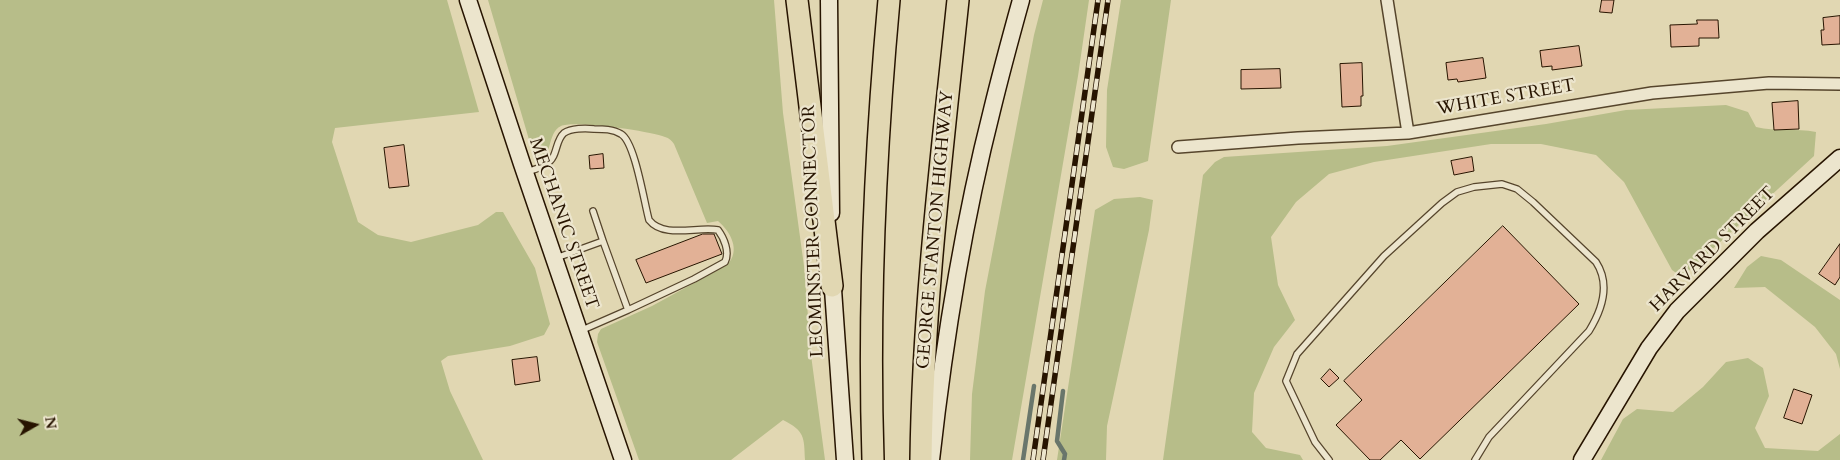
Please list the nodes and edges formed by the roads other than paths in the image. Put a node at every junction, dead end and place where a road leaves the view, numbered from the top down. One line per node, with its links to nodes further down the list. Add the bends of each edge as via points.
1 (468, 0): 12 (main road, MECHANIC STREET)
2 (797, 0): 16 (highway)
3 (829, 0): 16 (main road, LEOMINSTER CONNECTOR)
4 (889, 0): 21 (highway, via 875,194 870,376)
5 (958, 0): 22 (highway, GEORGE STANTON HIGHWAY, via 930,275)
6 (1021, 0): 23 (main road, via 991,110 966,227)
7 (1387, 0): 9 (street)
8 (1840, 84): 9 (street, WHITE STREET, via 1769,83 1652,93)
9 (1408, 133): 10 (street, WHITE STREET)
10 (1178, 147)
11 (1840, 158): 26 (main road, HARVARD STREET, via 1764,225 1677,311 1649,348)
12 (525, 173): 15 (main road, MECHANIC STREET); 17 (lane, via 552,159 560,138 567,132 590,129 614,131 627,140 633,151 651,223 674,230 718,230 728,253 725,262)
13 (593, 211): 14 (lane)
14 (603, 241): 15 (lane); 17 (lane)
15 (554, 258): 18 (main road, MECHANIC STREET)
16 (832, 286): 20 (main road, LEOMINSTER CONNECTOR)
17 (628, 310): 18 (lane)
18 (579, 331): 19 (main road, MECHANIC STREET)
19 (623, 460)
20 (845, 460)
21 (873, 460)
22 (921, 460)
23 (931, 460)
24 (1329, 460): 25 (lane, via 1314,442 1286,381 1297,354 1384,256 1442,203 1457,192 1502,184 1533,202 1596,262 1601,270 1603,303 1589,331 1489,437)
25 (1475, 460)
26 (1582, 460)

